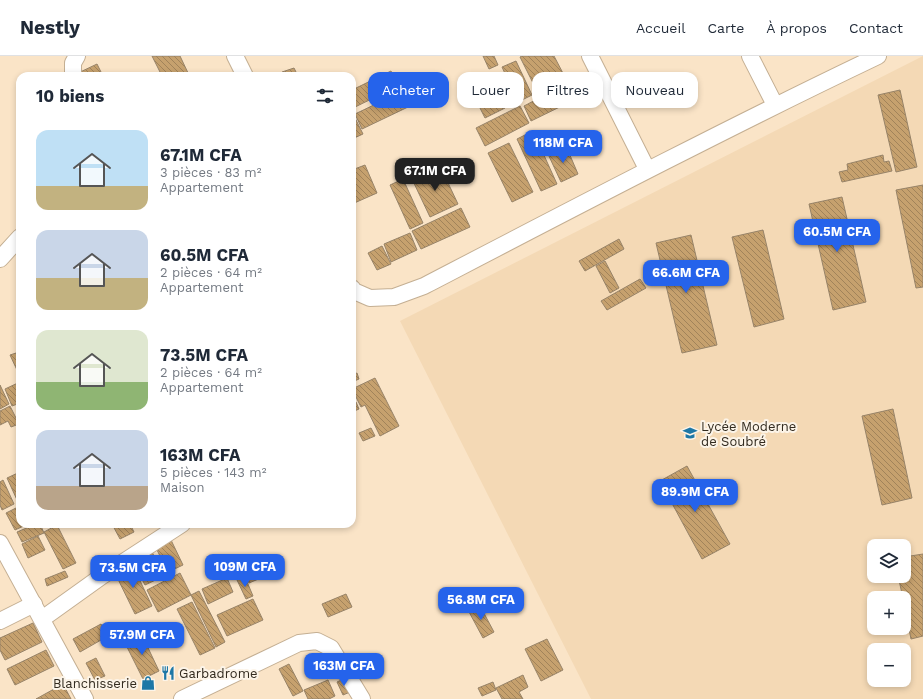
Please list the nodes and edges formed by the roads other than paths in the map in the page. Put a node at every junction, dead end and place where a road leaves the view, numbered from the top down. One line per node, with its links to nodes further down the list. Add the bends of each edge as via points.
1 (77, 56): 6 (street, via 73,63)
2 (235, 56): 7 (street)
3 (590, 56): 9 (street)
4 (750, 56): 8 (street)
5 (878, 56): 8 (street)
6 (73, 72)
7 (243, 72)
8 (775, 105): 9 (street)
9 (648, 169): 12 (street, via 424,286 394,297 370,298)
10 (16, 241): 11 (street)
11 (0, 259)
12 (356, 292)
13 (176, 528): 16 (street)
14 (0, 543): 15 (street)
15 (34, 604): 16 (street); 17 (street)
16 (42, 619): 18 (street)
17 (0, 621)
18 (85, 699)
19 (182, 699): 20 (street, via 299,643 317,641 331,648)
20 (362, 699)

